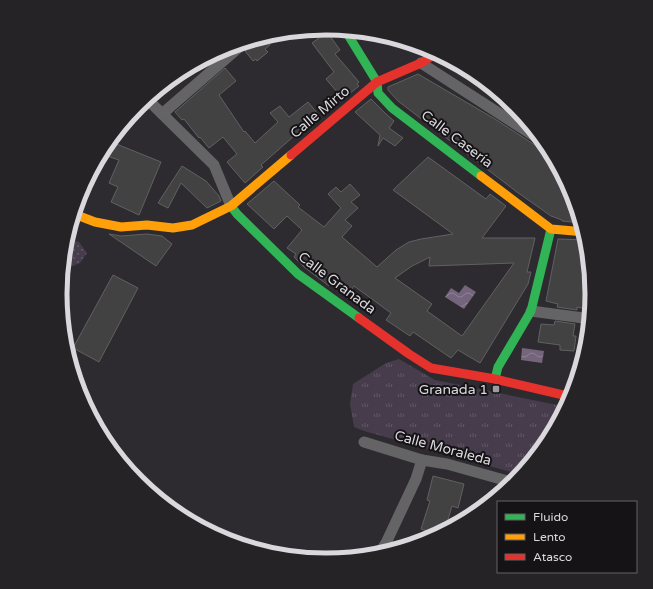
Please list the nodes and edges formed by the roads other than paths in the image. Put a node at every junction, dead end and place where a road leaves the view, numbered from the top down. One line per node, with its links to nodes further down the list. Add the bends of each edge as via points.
1 (350, 36): 5 (street, Calle Casería)
2 (232, 53): 7 (street)
3 (430, 57): 4 (street, Calle Mirto)
4 (421, 63): 5 (street, Calle Mirto); 8 (street)
5 (377, 82): 9 (street, Calle Mirto); 11 (street, Calle Casería, via 378,93 392,108)
6 (151, 103): 7 (street)
7 (162, 114): 9 (street, via 214,165)
8 (529, 133)
9 (231, 206): 10 (street, via 192,225 173,228 146,225 121,227); 15 (street, Calle Granada, via 298,274 409,354 431,368)
10 (79, 216)
11 (551, 229): 12 (street); 13 (street)
12 (578, 231)
13 (531, 311): 14 (street); 15 (street, via 498,367)
14 (585, 318)
15 (495, 379): 16 (street, Calle Granada)
16 (565, 395)
17 (364, 442): 18 (street, Calle Moraleda)
18 (422, 460): 19 (street, Calle Moraleda, via 447,464); 20 (street, via 416,479)
19 (507, 481)
20 (383, 548)

